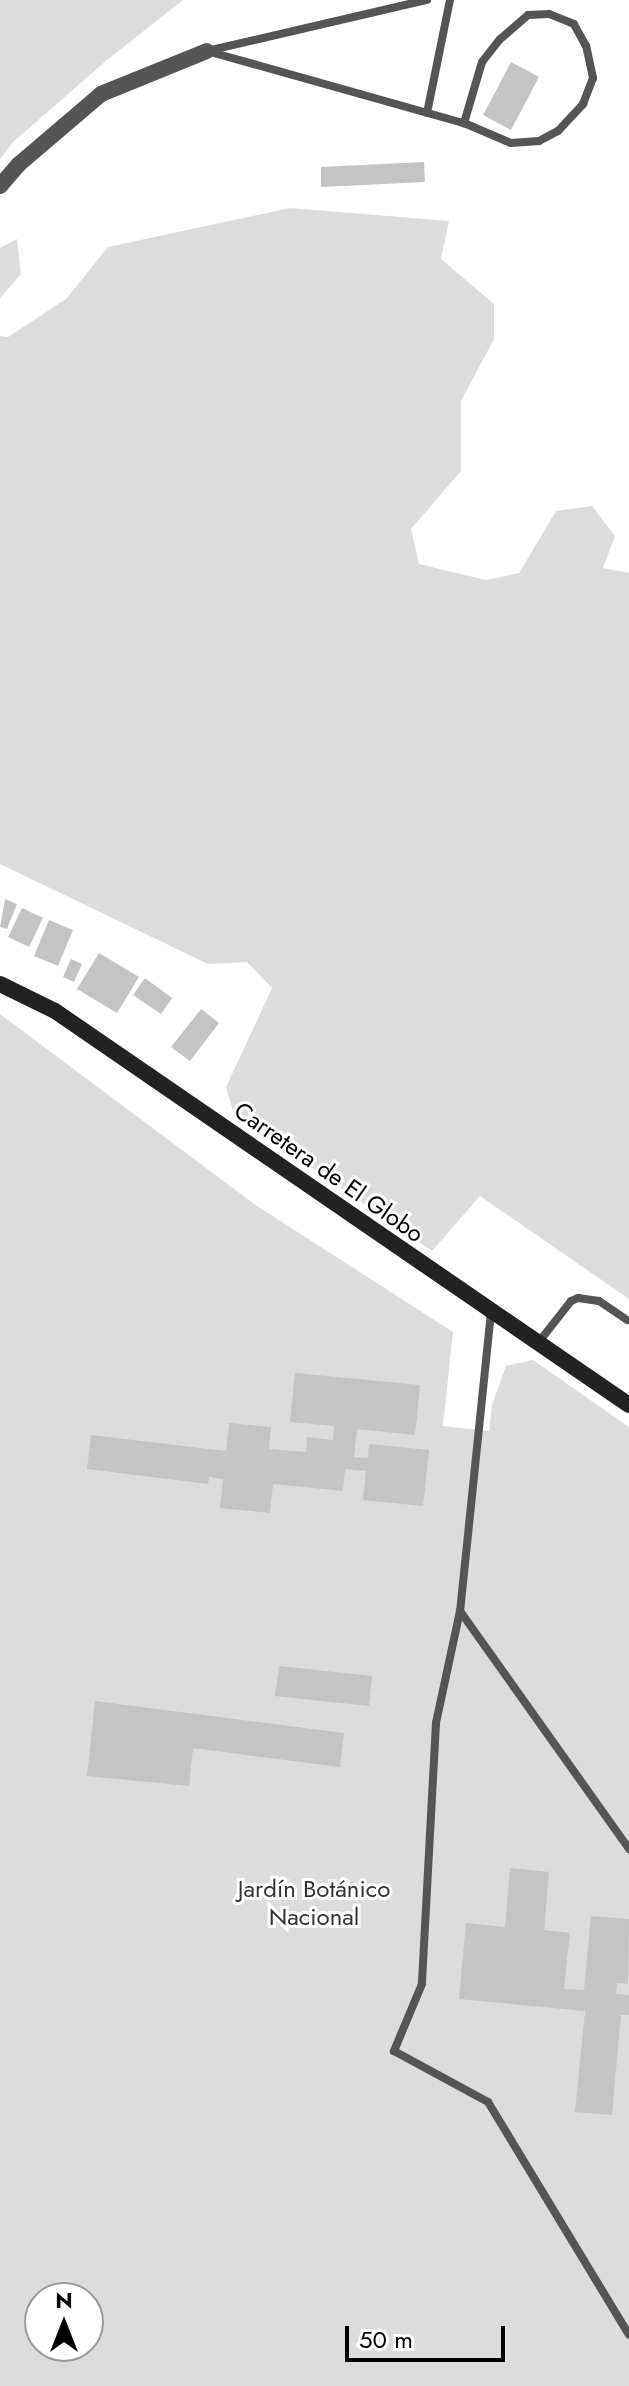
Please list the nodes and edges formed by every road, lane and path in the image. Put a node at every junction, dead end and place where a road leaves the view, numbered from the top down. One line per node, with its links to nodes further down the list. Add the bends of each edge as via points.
1 (427, 0): 3 (lane)
2 (450, 0): 4 (lane)
3 (207, 51): 4 (lane); 6 (street, via 101,94)
4 (427, 113): 5 (lane)
5 (464, 123): 5 (lane, via 482,62 500,39 528,15 549,14 574,24 586,46 593,78 583,104 558,131 539,141 511,143)
6 (0, 186)
7 (0, 984): 8 (main road, Carretera de El Globo, via 55,1011)
8 (491, 1312): 10 (main road, Carretera de El Globo); 12 (lane)
9 (627, 1320): 10 (lane, via 599,1301 578,1298)
10 (538, 1343): 11 (main road, Carretera de El Globo)
11 (629, 1405)
12 (460, 1611): 13 (lane); 14 (lane, via 436,1723 422,1984 394,2051 488,2102)
13 (629, 1849)
14 (629, 2335)

